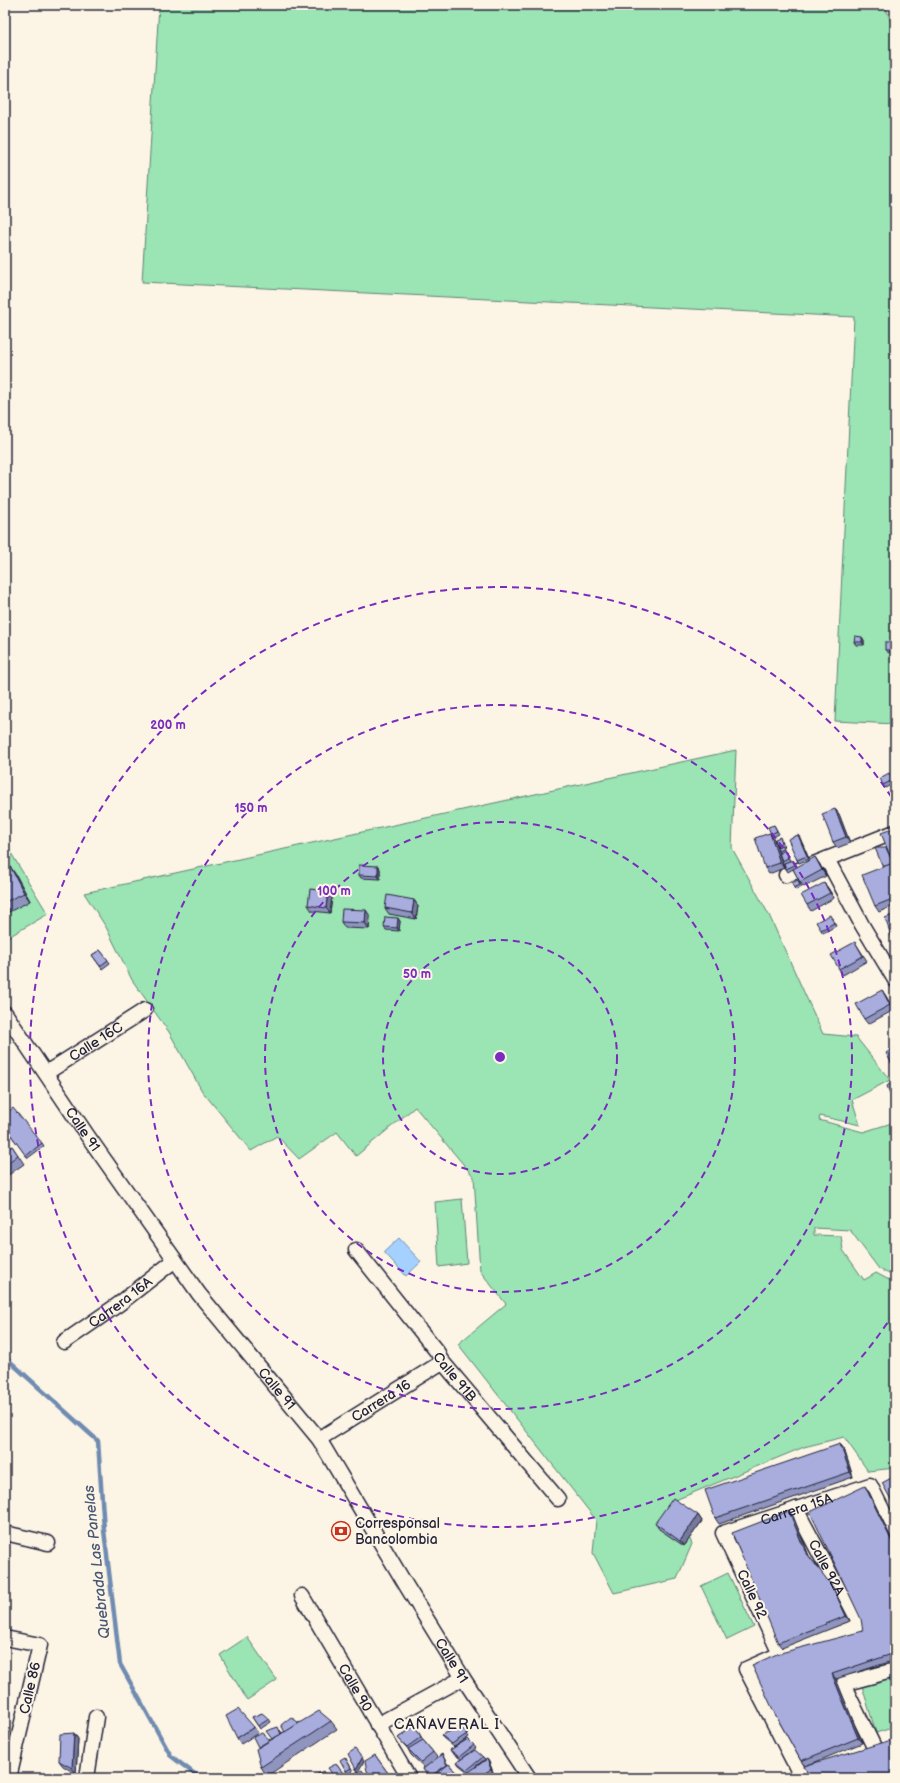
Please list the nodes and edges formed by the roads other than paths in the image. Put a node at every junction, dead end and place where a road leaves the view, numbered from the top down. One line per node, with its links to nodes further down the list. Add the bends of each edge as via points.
1 (895, 832): 2 (street)
2 (827, 859): 3 (street); 4 (street)
3 (786, 875)
4 (895, 980)
5 (145, 1010): 7 (street, Calle 16C)
6 (5, 1013): 7 (street, Calle 91)
7 (46, 1073): 9 (street, Calle 91)
8 (356, 1250): 11 (street, Calle 91B)
9 (175, 1260): 10 (street, Carrera 16A, via 119,1304); 12 (street, Calle 91, via 199,1294)
10 (64, 1342)
11 (440, 1359): 12 (street, Carrera 16, via 439,1364); 13 (street, Calle 91B)
12 (319, 1439): 23 (street, Calle 91)
13 (558, 1500)
14 (796, 1509): 16 (street, Carrera 15A); 17 (street, Carrera 15A, via 870,1485); 21 (street, Calle 92A, via 858,1626)
15 (5, 1533): 18 (street)
16 (723, 1533): 21 (street, Calle 92)
17 (895, 1535)
18 (48, 1543)
19 (302, 1596): 25 (street, Calle 90)
20 (5, 1638): 31 (street, Calle 86, via 40,1645)
21 (780, 1654): 30 (street, via 746,1669)
22 (895, 1670): 27 (street, via 843,1684)
23 (463, 1678): 25 (street); 34 (street, Calle 91)
24 (96, 1717): 32 (street)
25 (376, 1725): 33 (street, Calle 90)
26 (888, 1743): 27 (street)
27 (874, 1747): 28 (street)
28 (859, 1752)
29 (813, 1767): 30 (street)
30 (800, 1775)
31 (9, 1778)
32 (87, 1778)
33 (409, 1778)
34 (529, 1778)

